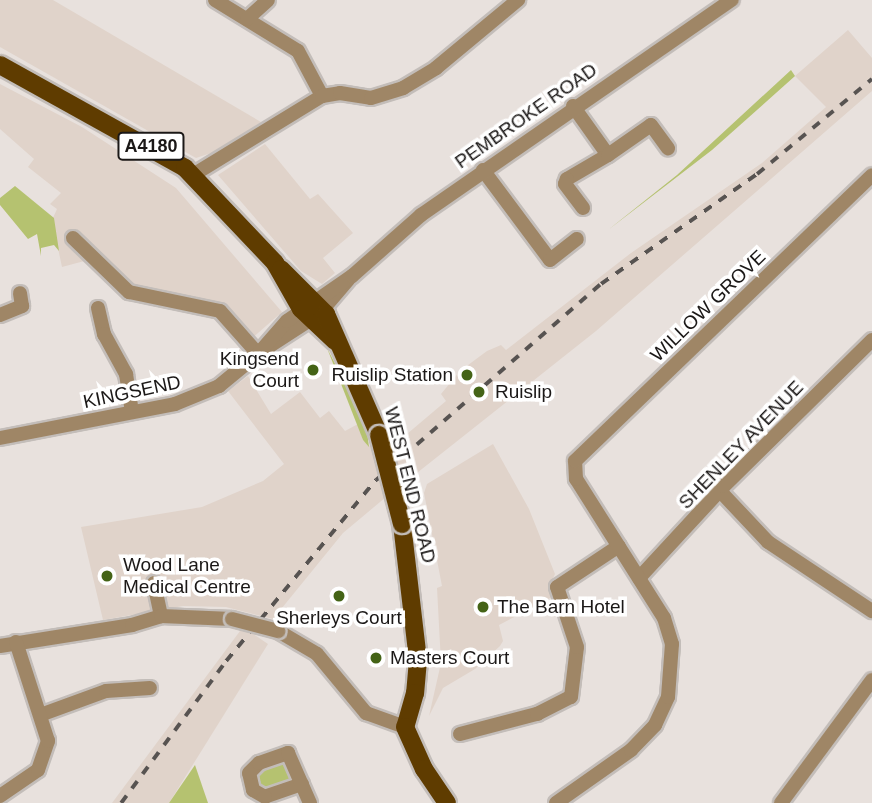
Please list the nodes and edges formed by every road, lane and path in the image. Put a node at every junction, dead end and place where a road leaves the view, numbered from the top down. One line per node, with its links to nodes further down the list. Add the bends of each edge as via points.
1 (215, 0): 5 (street)
2 (268, 0): 5 (street)
3 (519, 0): 7 (street, via 436,68 403,88 372,98 340,93)
4 (732, 0): 8 (street, PEMBROKE ROAD)
5 (247, 19): 7 (street, via 298,51)
6 (0, 65): 12 (main road, A4180, via 151,146)
7 (322, 96): 12 (street)
8 (573, 106): 10 (street); 11 (street, PEMBROKE ROAD)
9 (668, 148): 10 (street, via 651,125)
10 (608, 155): 14 (street, via 567,178 565,184)
11 (483, 170): 16 (street, via 550,260); 18 (street, PEMBROKE ROAD, via 421,215)
12 (193, 175): 18 (main road, A4180)
13 (872, 175): 26 (street, WILLOW GROVE, via 578,457 573,467)
14 (583, 208)
15 (73, 238): 22 (street, via 129,292 220,310)
16 (577, 239)
17 (20, 293): 20 (street, via 22,306)
18 (313, 307): 22 (street, KINGSEND); 36 (main road, WEST END ROAD, bridge, via 379,435 402,524 418,660)
19 (98, 308): 23 (street, via 104,334 126,374)
20 (0, 316)
21 (872, 340): 25 (street, SHENLEY AVENUE)
22 (258, 354): 23 (street, KINGSEND, via 208,392)
23 (132, 412): 24 (street, KINGSEND)
24 (0, 438)
25 (720, 491): 27 (street, SHENLEY AVENUE); 29 (street, via 768,542)
26 (619, 546): 27 (street); 37 (street, via 557,587 577,647 571,697 537,714)
27 (639, 578): 42 (street, via 671,635 663,712 631,750)
28 (154, 583): 30 (street)
29 (872, 611)
30 (161, 616): 31 (street, via 132,625); 36 (street, bridge, via 232,619 278,631 317,654 366,713)
31 (16, 642): 32 (street); 35 (street)
32 (0, 646)
33 (872, 680): 43 (street)
34 (150, 688): 35 (street, via 106,691)
35 (43, 714): 39 (street, via 48,741 44,760 31,778)
36 (405, 727): 41 (main road)
37 (460, 734)
38 (302, 784): 40 (street)
39 (0, 796)
40 (310, 803)
41 (446, 803)
42 (556, 803)
43 (781, 803)

